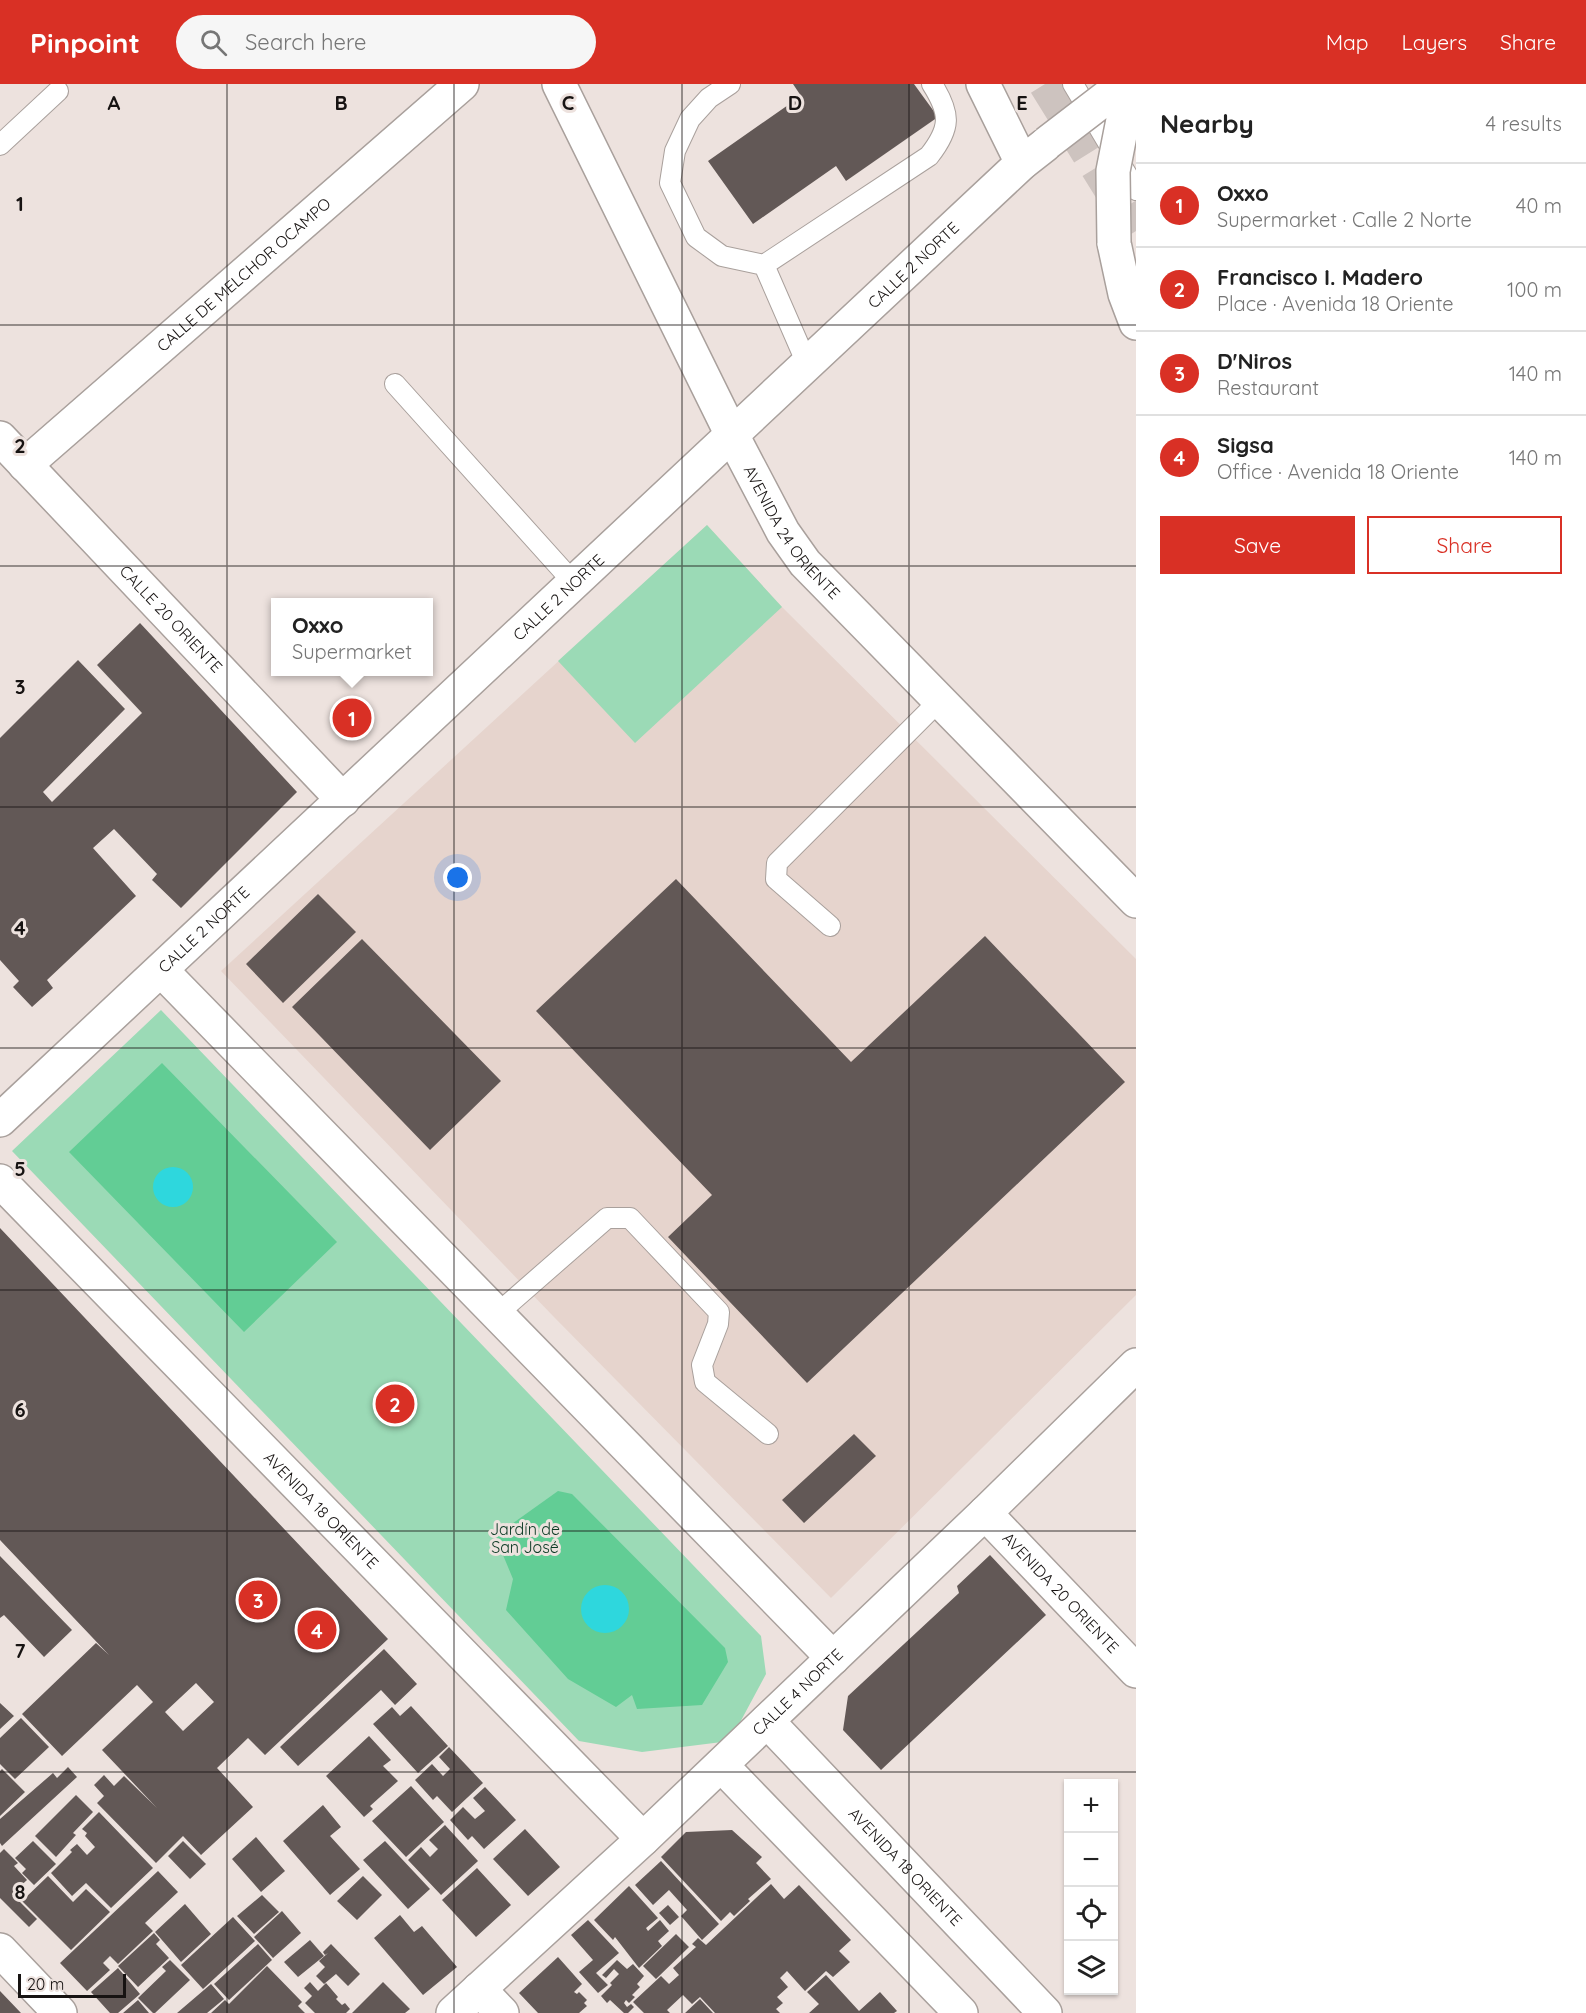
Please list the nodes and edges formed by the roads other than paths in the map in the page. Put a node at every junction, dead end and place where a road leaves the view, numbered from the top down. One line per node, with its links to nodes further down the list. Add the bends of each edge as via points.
1 (462, 84): 21 (street, CALLE DE MELCHOR OCAMPO)
2 (559, 84): 19 (street, AVENIDA 24 ORIENTE)
3 (730, 84): 15 (lane, via 709,98 690,119 675,151 670,183 696,237 722,256)
4 (932, 84): 15 (lane, via 944,103 947,122 941,140 929,156)
5 (983, 84): 13 (street)
6 (1073, 84): 14 (lane)
7 (1111, 84): 11 (lane)
8 (1124, 84): 13 (street, CALLE 2 NORTE, bridge)
9 (1130, 84): 16 (street, bridge, via 1113,171 1114,243)
10 (58, 91): 12 (lane)
11 (1136, 127)
12 (0, 145)
13 (1035, 153): 17 (street, CALLE 2 NORTE)
14 (1136, 190)
15 (764, 264): 17 (lane)
16 (1136, 323)
17 (809, 363): 19 (street, CALLE 2 NORTE)
18 (395, 384): 22 (lane)
19 (732, 435): 22 (street, CALLE 2 NORTE); 23 (street, AVENIDA 24 ORIENTE, via 783,532 805,563)
20 (0, 438): 21 (street, CALLE 20 ORIENTE)
21 (25, 465): 24 (street, CALLE 20 ORIENTE)
22 (574, 583): 24 (street, CALLE 2 NORTE)
23 (939, 701): 25 (street, AVENIDA 24 ORIENTE); 26 (lane, via 777,863 776,879)
24 (344, 800): 27 (street, CALLE 2 NORTE)
25 (1136, 901)
26 (830, 926)
27 (161, 970): 28 (street, CALLE 2 NORTE); 30 (street)
28 (0, 1120)
29 (0, 1181): 38 (street, AVENIDA 18 ORIENTE)
30 (497, 1314): 32 (lane, via 607,1218 630,1218 719,1312 702,1365 705,1382); 34 (street)
31 (1136, 1365): 33 (street, CALLE 4 NORTE)
32 (768, 1434)
33 (985, 1514): 34 (street, CALLE 4 NORTE); 35 (street, AVENIDA 20 ORIENTE)
34 (833, 1658): 36 (street, CALLE 4 NORTE)
35 (1136, 1671)
36 (767, 1721): 37 (street, CALLE 4 NORTE); 45 (street, AVENIDA 18 ORIENTE)
37 (721, 1765): 38 (street, CALLE 4 NORTE); 44 (street)
38 (643, 1839): 40 (street, CALLE 4 NORTE)
39 (0, 1950): 41 (street)
40 (479, 1989): 42 (street, CALLE 4 NORTE); 43 (street)
41 (60, 2013)
42 (453, 2013)
43 (501, 2013)
44 (961, 2013)
45 (1045, 2013)

